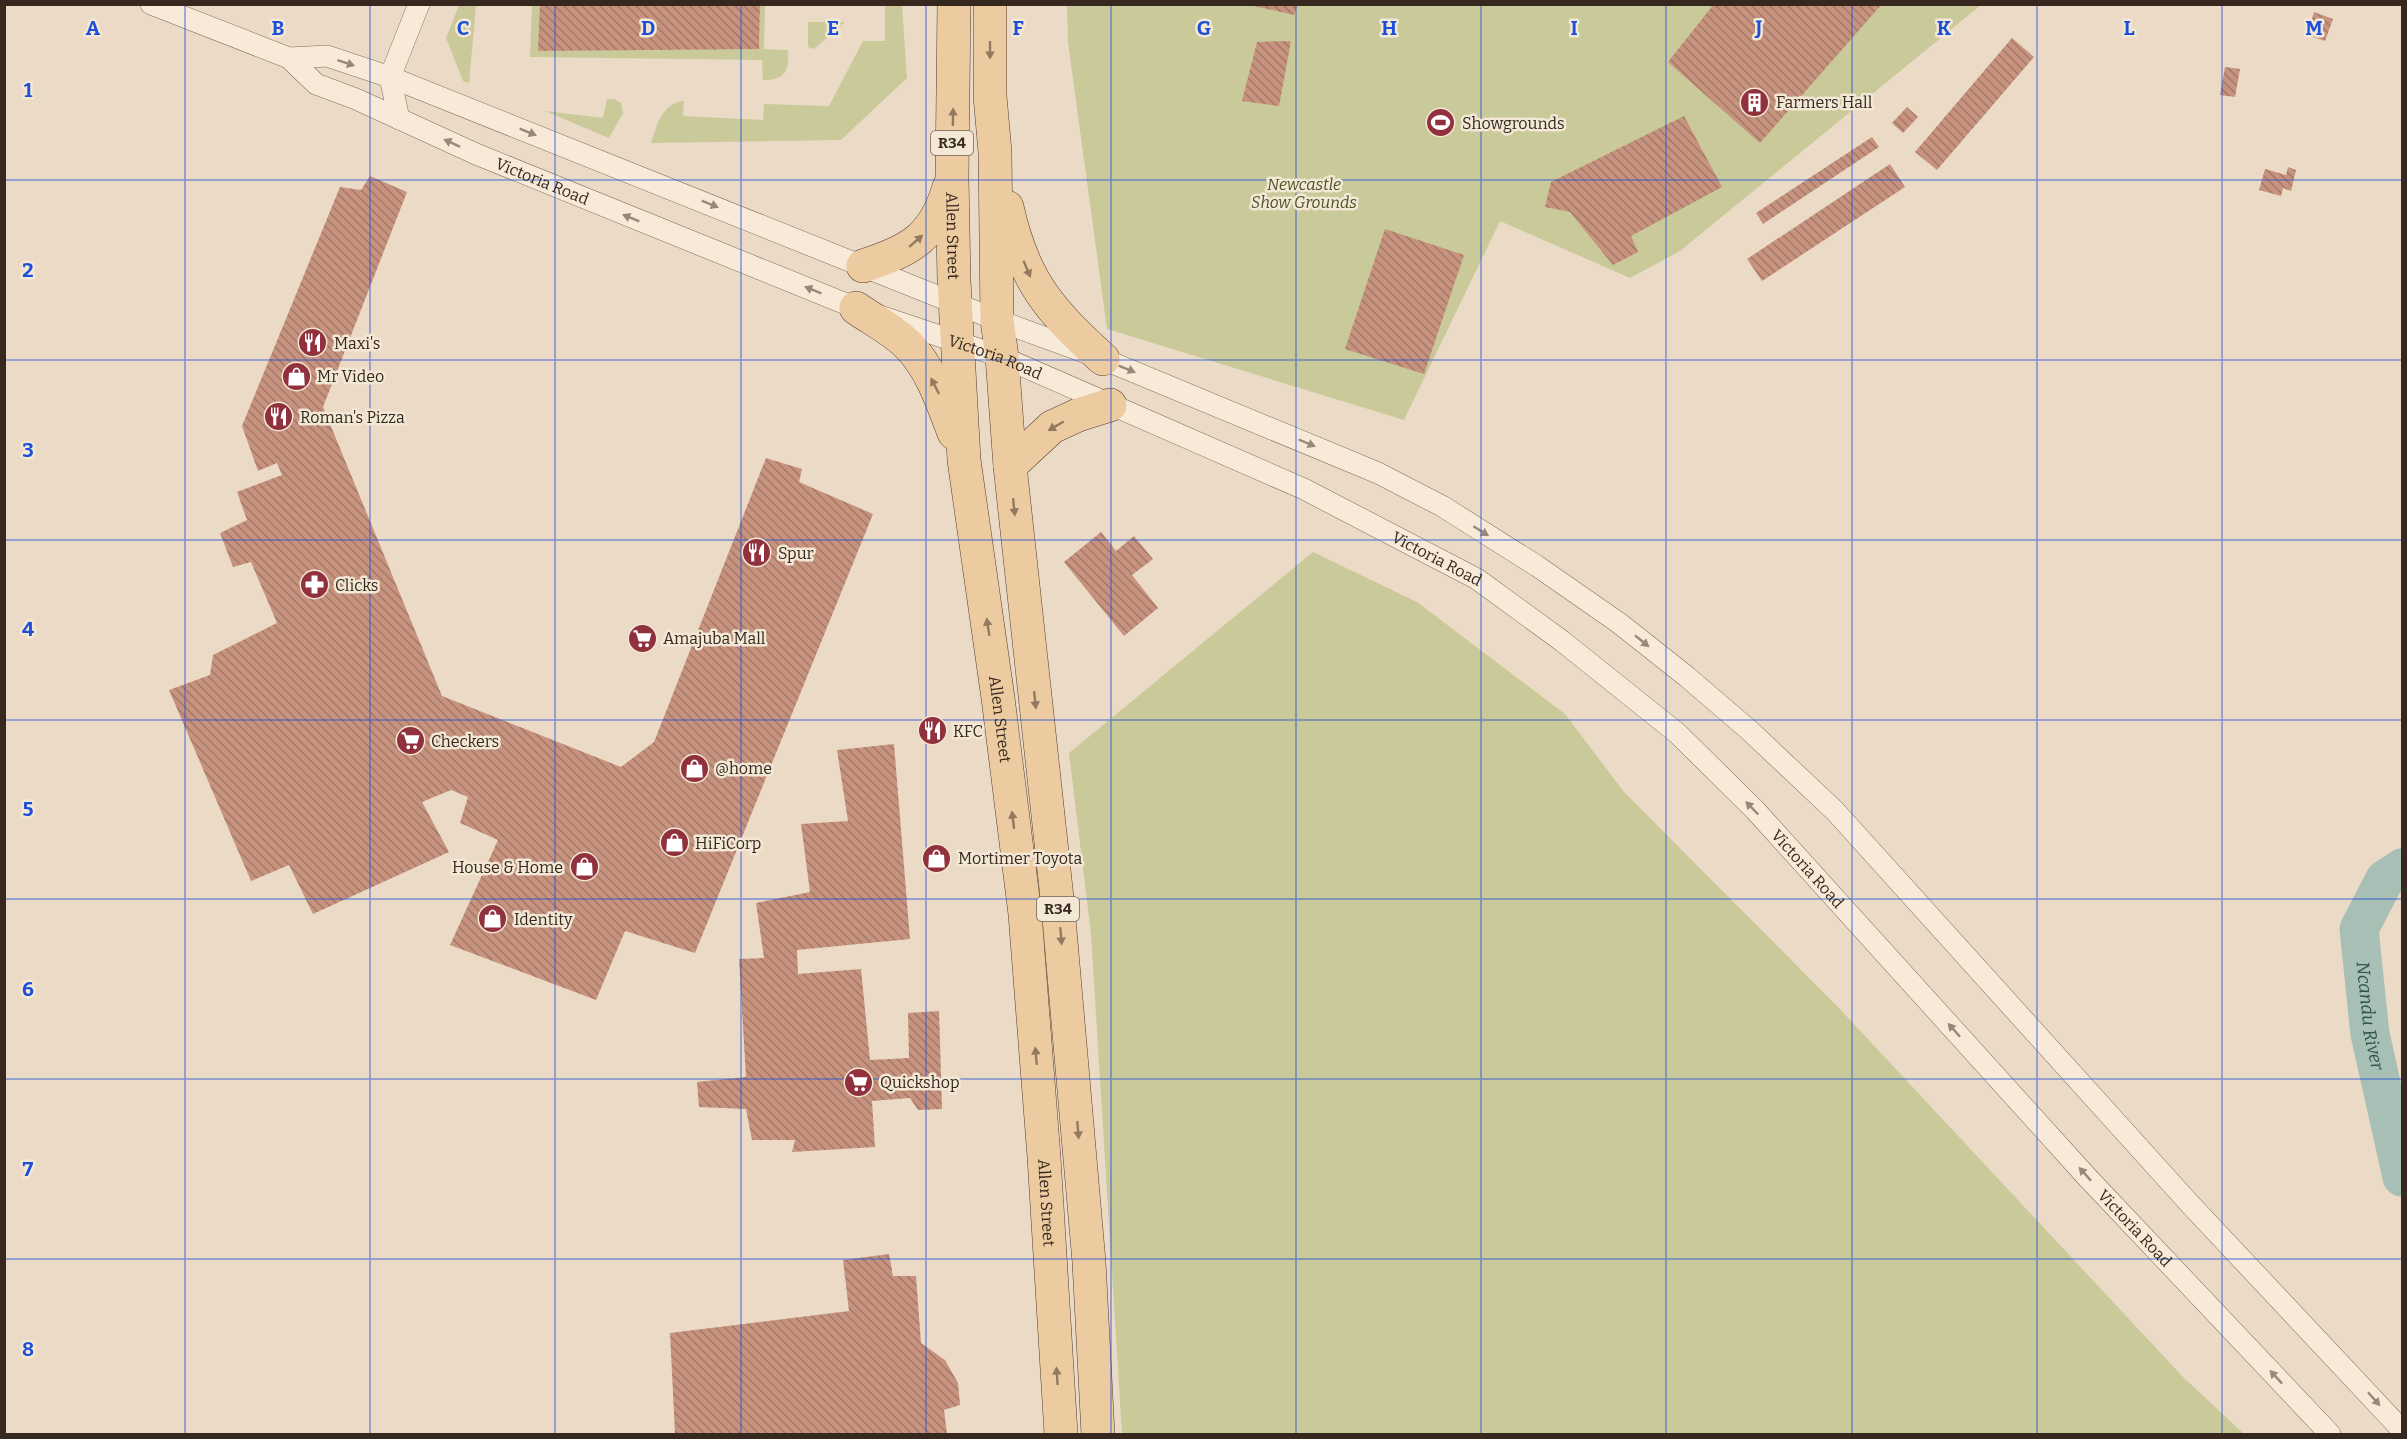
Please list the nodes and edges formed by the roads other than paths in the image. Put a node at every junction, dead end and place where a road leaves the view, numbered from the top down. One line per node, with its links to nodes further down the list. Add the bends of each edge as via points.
1 (151, 4): 5 (street, Victoria Road)
2 (419, 4): 6 (street)
3 (954, 4): 10 (main road, Allen Street / R34, one-way to 3)
4 (990, 4): 9 (main road, R34, one-way to 9, via 990,96)
5 (289, 58): 6 (street, Victoria Road, one-way to 6, via 327,56); 7 (street, Victoria Road, via 316,84)
6 (390, 77): 7 (street); 8 (street); 11 (street, Victoria Road, one-way to 11)
7 (356, 99): 8 (street, Victoria Road)
8 (399, 119): 13 (street, Victoria Road, one-way to 8)
9 (995, 152): 14 (main road, R34); 17 (main road, one-way to 17, via 1014,238 1030,277 1048,304)
10 (952, 177): 11 (main road, one-way to 10, via 916,243 938,217); 12 (main road, Allen Street / R34)
11 (863, 266): 12 (street, Victoria Road)
12 (954, 302): 14 (street, Victoria Road); 15 (main road, Allen Street / R34)
13 (856, 308): 15 (street, Victoria Road); 19 (main road, one-way to 13, via 923,363 908,344)
14 (997, 320): 16 (main road, R34); 17 (street, Victoria Road)
15 (956, 343): 16 (street, Victoria Road); 19 (main road, Allen Street / R34)
16 (1002, 357): 18 (street, Victoria Road); 20 (main road, R34)
17 (1103, 359): 22 (street, Victoria Road, one-way to 22, via 1378,473 1442,506 1619,622 1686,676 1835,812 2189,1203)
18 (1110, 405): 20 (main road, one-way to 20, via 1052,427); 21 (street, Victoria Road, one-way to 18, via 2087,1177 1755,810 1677,733 1477,579 1304,489)
19 (964, 460): 23 (main road, Allen Street / R34, one-way to 19, via 1025,914)
20 (1010, 466): 24 (main road, R34, one-way to 24, via 1058,907 1089,1262)
21 (2323, 1427)
22 (2403, 1430)
23 (1061, 1434)
24 (1098, 1434)

